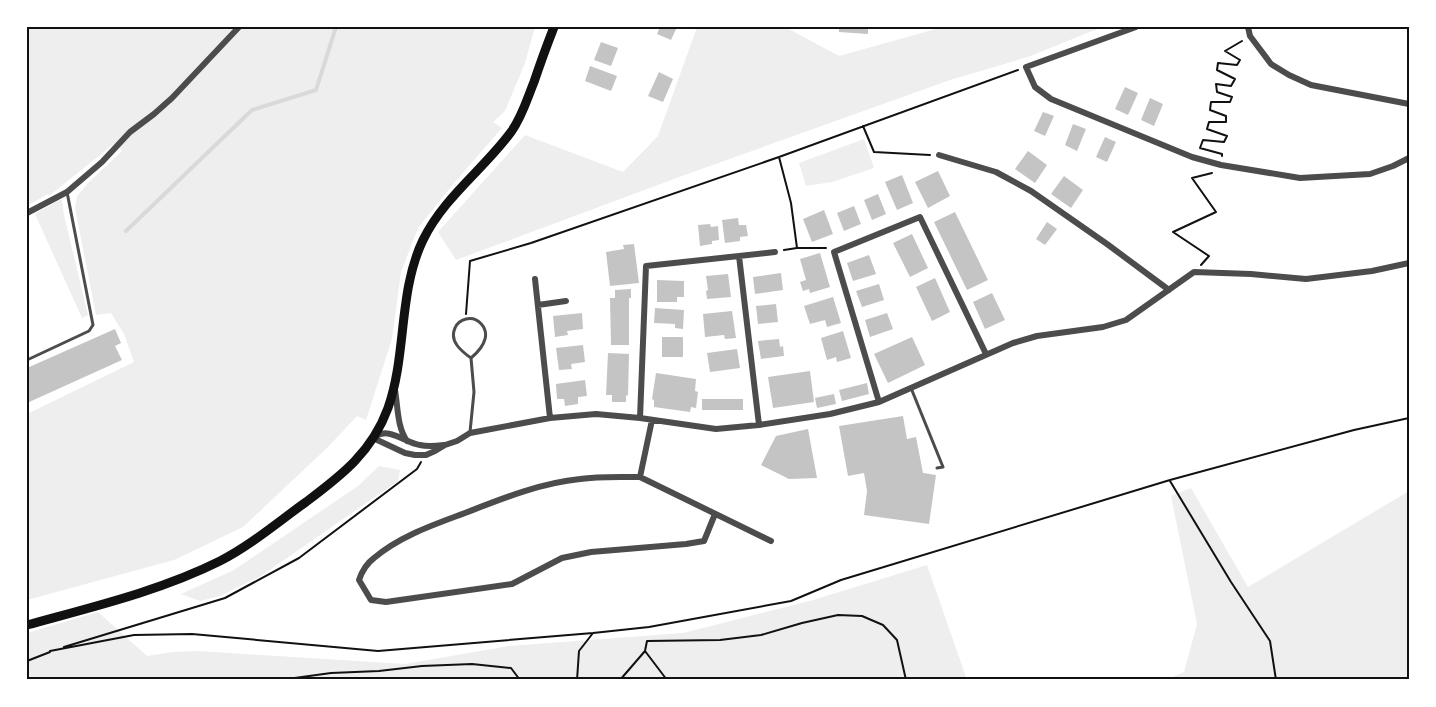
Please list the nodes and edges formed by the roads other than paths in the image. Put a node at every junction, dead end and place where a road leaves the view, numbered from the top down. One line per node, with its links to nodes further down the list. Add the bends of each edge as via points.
1 (239, 27): 8 (street, via 172,98)
2 (554, 27): 20 (main road, via 518,122 437,216 421,245 410,280)
3 (1136, 27): 7 (street, via 1026,67 1035,87 1051,99 1192,157 1221,165 1299,178 1370,174)
4 (1248, 27): 5 (street, via 1250,36 1271,64 1289,75 1311,85)
5 (1409, 104)
6 (939, 155): 14 (street, via 996,172 1031,191)
7 (1409, 158)
8 (67, 192): 9 (street); 19 (lane, via 93,325 89,331)
9 (27, 213)
10 (775, 252): 11 (street)
11 (739, 256): 24 (street, via 646,266); 26 (street)
12 (1409, 263): 14 (street, via 1306,279 1194,272)
13 (535, 279): 16 (street)
14 (1169, 290): 17 (street, via 1126,320 1036,336)
15 (566, 301): 16 (street)
16 (538, 305): 23 (street)
17 (986, 354): 21 (street); 22 (street, via 920,218 834,252)
18 (471, 358): 18 (lane, via 483,345 485,329 474,319 466,319 459,322 453,337 461,351); 27 (lane, via 474,392)
19 (27, 360)
20 (394, 384): 28 (main road); 29 (street, via 399,425)
21 (911, 388): 22 (street); 31 (lane, via 943,467)
22 (879, 402): 26 (street)
23 (550, 418): 24 (street, via 596,414); 27 (street)
24 (640, 418): 25 (street)
25 (652, 420): 26 (street, via 716,429); 32 (street)
26 (759, 425)
27 (470, 433): 30 (street)
28 (373, 438): 29 (street, via 388,432); 30 (street, via 415,455); 35 (main road, via 336,480 220,561 150,590)
29 (407, 441): 30 (street)
30 (445, 445)
31 (937, 468)
32 (640, 477): 33 (street); 33 (street, via 579,478 488,504 399,540 374,558 358,580 371,600 386,602 512,584 562,558 704,541)
33 (715, 514): 34 (street)
34 (771, 541)
35 (27, 625)

